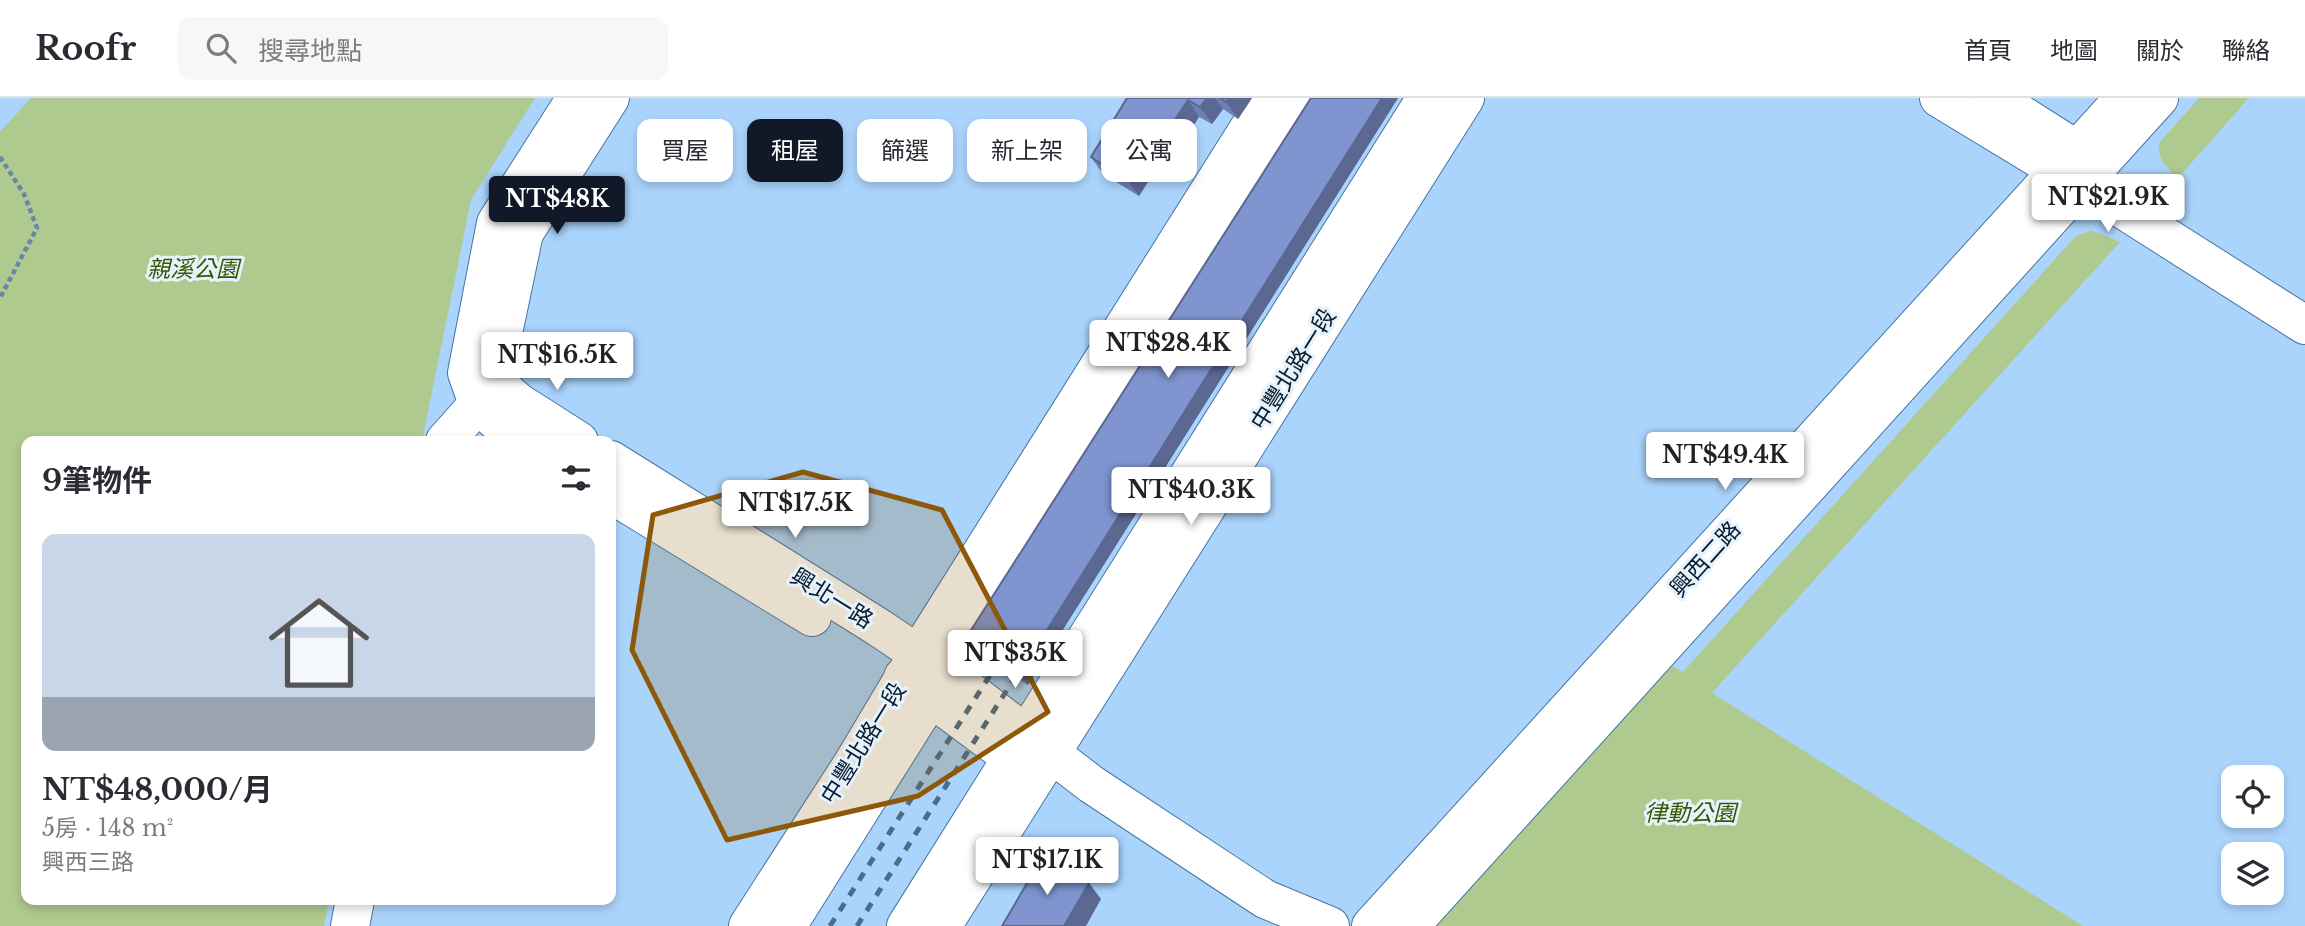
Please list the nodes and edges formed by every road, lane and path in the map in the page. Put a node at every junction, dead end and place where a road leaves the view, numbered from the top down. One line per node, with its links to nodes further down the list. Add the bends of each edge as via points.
1 (576, 98): 16 (street, via 496,223 467,373)
2 (610, 98): 16 (street, via 524,233)
3 (1268, 98): 22 (street, 中豐北路一段)
4 (1308, 98): 22 (street, 中豐北路一段)
5 (1426, 98): 23 (street, 中豐北路一段)
6 (1465, 98): 23 (street, 中豐北路一段)
7 (1939, 98): 12 (street)
8 (1995, 98): 12 (street)
9 (2124, 98): 12 (street, 興西二路)
10 (2159, 98): 12 (street)
11 (0, 157): 14 (path, via 24,194 37,229)
12 (2079, 168): 13 (street); 15 (street, via 2119,207); 32 (street, 興西二路); 33 (street)
13 (2305, 294)
14 (0, 298)
15 (2305, 325)
16 (490, 396): 17 (street); 18 (street, via 506,430); 19 (street, via 518,402)
17 (449, 436)
18 (516, 436)
19 (571, 436)
20 (616, 463): 22 (street, 興北一路, via 867,620)
21 (616, 497): 22 (street, via 863,649)
22 (924, 675): 23 (street); 27 (street, 中豐北路一段, via 853,763); 28 (street, 中豐北路一段)
23 (1030, 755): 25 (street, via 1104,793); 29 (street, 中豐北路一段); 30 (street, 中豐北路一段)
24 (354, 905): 26 (street)
25 (1257, 918): 31 (street)
26 (350, 926)
27 (748, 926)
28 (787, 926)
29 (906, 926)
30 (942, 926)
31 (1330, 926)
32 (1371, 926)
33 (1410, 926)

